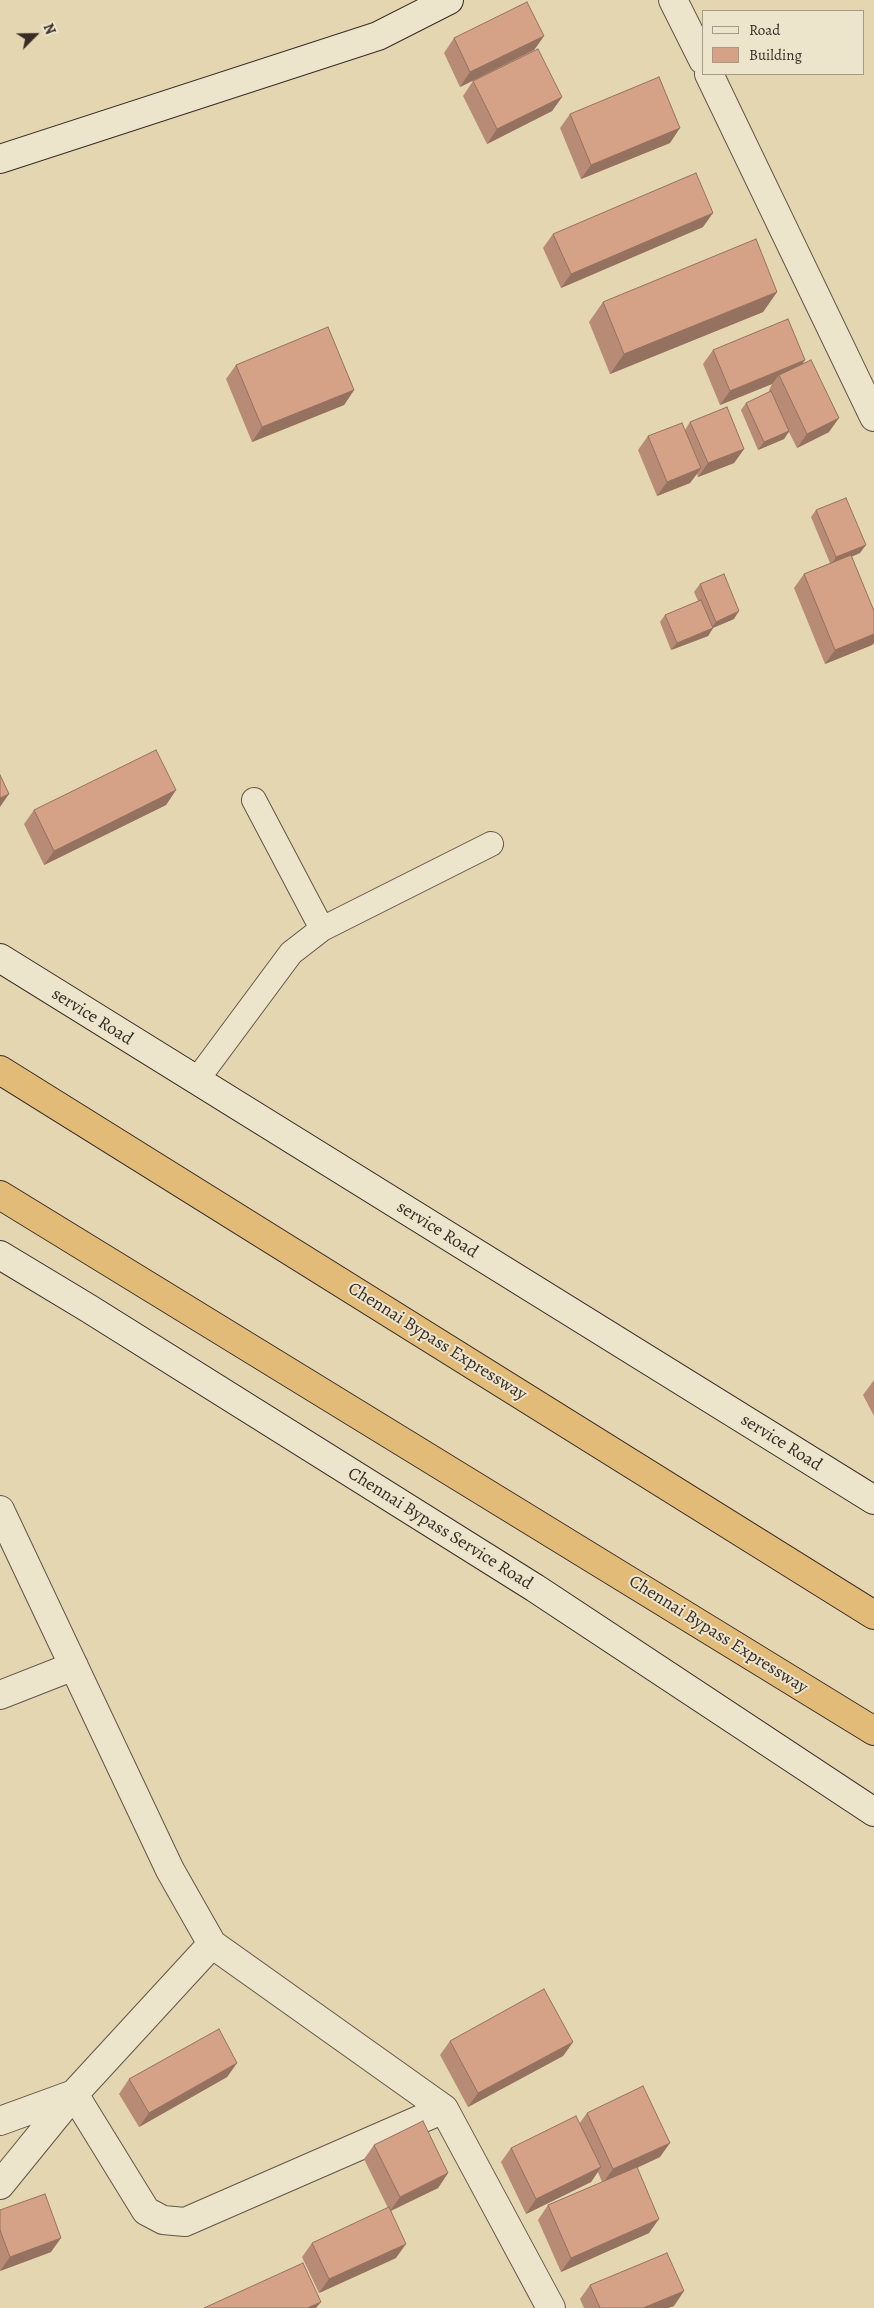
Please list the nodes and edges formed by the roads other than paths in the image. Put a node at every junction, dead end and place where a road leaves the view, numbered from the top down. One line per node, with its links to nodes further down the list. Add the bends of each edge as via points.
1 (449, 0): 5 (street, via 378,36)
2 (673, 0): 3 (street)
3 (702, 58)
4 (709, 75): 6 (street)
5 (0, 159)
6 (874, 417)
7 (254, 800): 9 (lane)
8 (491, 844): 9 (lane)
9 (322, 929): 12 (lane, via 291,953)
10 (0, 958): 12 (street, service Road)
11 (0, 1070): 17 (highway, Chennai Bypass Expressway)
12 (196, 1081): 15 (street, service Road)
13 (0, 1194): 20 (highway, Chennai Bypass Expressway)
14 (0, 1255): 21 (street, Chennai Bypass Service Road, via 536,1588)
15 (874, 1500)
16 (0, 1510): 18 (street)
17 (874, 1615)
18 (74, 1666): 19 (street); 22 (street, via 170,1870)
19 (0, 1696)
20 (874, 1730)
21 (874, 1812)
22 (212, 1944): 23 (street); 24 (street)
23 (74, 2094): 24 (street, via 146,2211 163,2220 185,2222); 25 (street); 26 (street)
24 (444, 2109): 27 (street)
25 (0, 2122)
26 (0, 2184)
27 (551, 2308)

